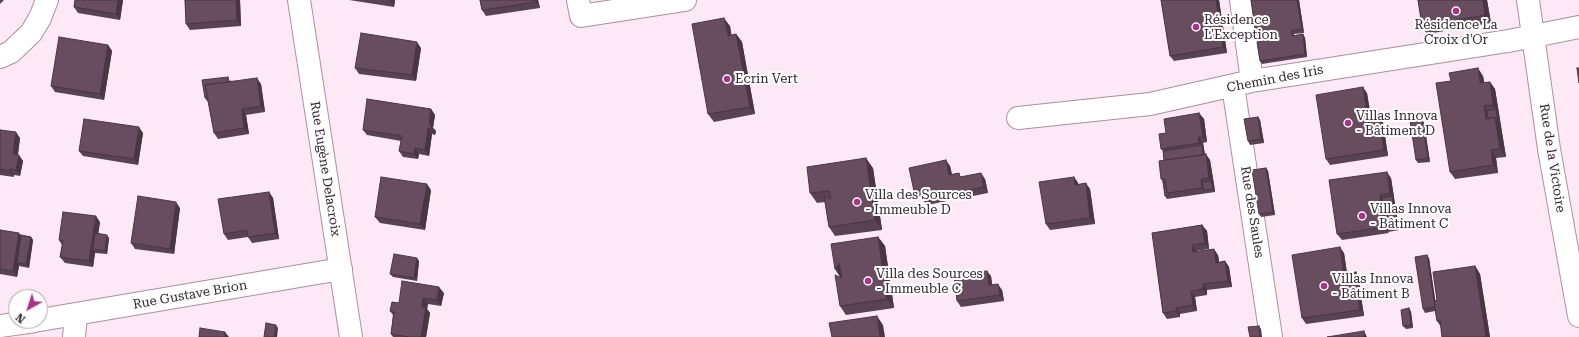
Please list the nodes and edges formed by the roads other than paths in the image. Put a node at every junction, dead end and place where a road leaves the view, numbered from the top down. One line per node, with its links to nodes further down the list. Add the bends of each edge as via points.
1 (47, 0): 9 (street, via 31,33 11,52)
2 (299, 0): 12 (street, Rue Eugène Delacroix)
3 (578, 0): 4 (street, via 581,16)
4 (685, 0)
5 (1241, 0): 10 (street, Rue des Saules)
6 (1528, 0): 8 (street, Rue de la Victoire)
7 (1579, 27): 8 (street, Chemin des Iris)
8 (1533, 36): 10 (street, Chemin des Iris); 14 (street, Rue de la Victoire, via 1549,149)
9 (0, 57)
10 (1242, 84): 11 (street, Chemin des Iris, via 1150,104); 18 (street, Rue des Saules)
11 (1018, 118)
12 (341, 269): 13 (street, Rue Gustave Brion); 17 (street, Rue Eugène Delacroix)
13 (76, 315): 15 (street, Rue Gustave Brion); 16 (street)
14 (1579, 316)
15 (48, 319)
16 (74, 337)
17 (351, 337)
18 (1271, 337)

